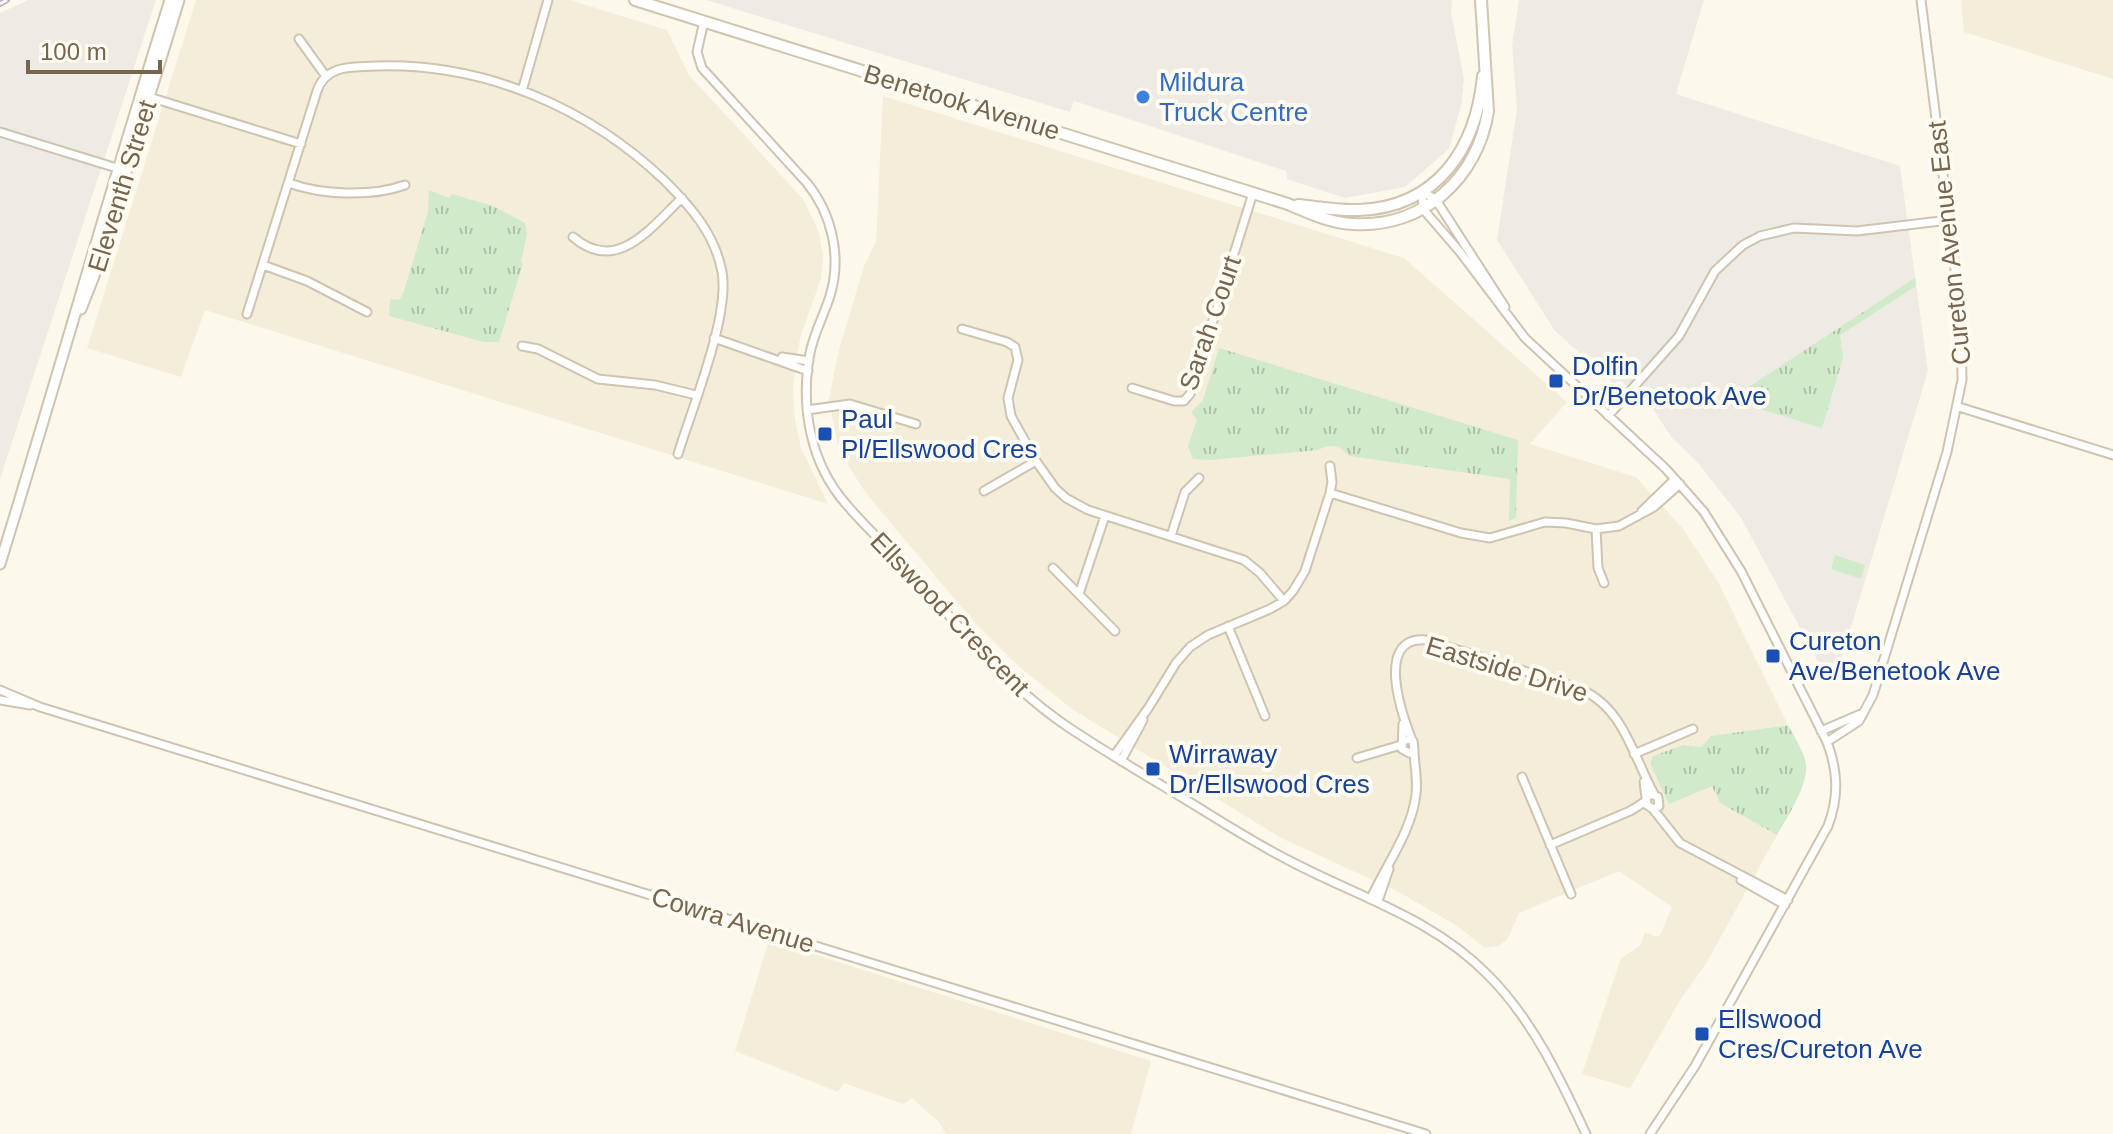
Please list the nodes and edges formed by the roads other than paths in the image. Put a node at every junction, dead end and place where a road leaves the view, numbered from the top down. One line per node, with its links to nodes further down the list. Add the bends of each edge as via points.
1 (170, 0): 12 (street, Eleventh Street)
2 (179, 0): 12 (street, Eleventh Street)
3 (550, 0): 11 (street)
4 (635, 0): 7 (main road, Benetook Avenue)
5 (1481, 0): 9 (main road)
6 (1921, 0): 24 (street, Cureton Avenue East)
7 (704, 21): 19 (main road, Benetook Avenue); 34 (street, Ellswood Crescent, via 697,52 702,68 807,183 829,221 835,251 833,284)
8 (299, 39): 10 (street)
9 (1484, 58): 18 (main road, via 1481,98 1470,136 1449,168); 21 (main road, Benetook Avenue, via 1489,90 1483,137 1466,171)
10 (325, 75): 11 (street, via 353,67 417,67 475,76); 14 (street)
11 (522, 91): 20 (street, via 609,134)
12 (145, 96): 14 (street); 15 (street, Eleventh Street)
13 (0, 132): 15 (street)
14 (301, 144): 16 (street)
15 (122, 170): 53 (street, Eleventh Street, via 94,276)
16 (289, 183): 17 (street, via 337,193); 26 (street)
17 (405, 185)
18 (1422, 191): 21 (street); 22 (main road, Benetook Avenue, via 1361,210); 23 (street)
19 (1253, 193): 22 (main road, Benetook Avenue); 36 (street, Sarah Court, via 1190,394 1184,401 1174,401)
20 (682, 198): 25 (street, via 634,243 619,250 594,250); 31 (street, via 711,237 722,272)
21 (1436, 200): 23 (main road, Benetook Avenue); 29 (street)
22 (1288, 204): 23 (main road, Benetook Avenue, via 1354,224 1389,222)
23 (1423, 209): 29 (street)
24 (1949, 220): 38 (street, Cureton Avenue East, via 1963,341); 40 (street, via 1857,231 1794,228 1743,245 1715,271 1679,336)
25 (573, 237)
26 (263, 265): 27 (street); 28 (street)
27 (367, 312)
28 (247, 314)
29 (1513, 323): 40 (street)
30 (962, 329): 44 (street, via 1015,347 1018,360 1009,410)
31 (714, 338): 33 (street); 37 (street)
32 (522, 346): 37 (street, via 598,379)
33 (772, 356): 34 (street); 35 (street)
34 (809, 361): 35 (street, Ellswood Crescent)
35 (808, 371): 39 (street, Ellswood Crescent)
36 (1132, 388)
37 (696, 395): 42 (street)
38 (1959, 407): 43 (street); 63 (street, Cureton Avenue East)
39 (807, 410): 41 (street, via 850,404); 70 (street, Ellswood Crescent, via 817,456 844,502 1003,674 1065,725)
40 (1608, 416): 47 (street)
41 (916, 424)
42 (678, 454)
43 (2113, 455)
44 (1036, 461): 48 (street); 50 (street, via 1066,498)
45 (1330, 466): 49 (street)
46 (1199, 478): 52 (street, via 1185,492)
47 (1678, 482): 51 (street, via 1635,518); 66 (street, via 1732,553)
48 (984, 491)
49 (1330, 493): 51 (street, via 1479,537 1502,536 1545,522); 57 (street, via 1305,571)
50 (1105, 516): 52 (street); 56 (street)
51 (1596, 529): 55 (street)
52 (1171, 536): 57 (street, via 1244,560)
53 (1, 560)
54 (1053, 568): 56 (street)
55 (1604, 583)
56 (1079, 594): 59 (street)
57 (1284, 601): 58 (street)
58 (1228, 626): 64 (street); 70 (street, via 1190,647 1176,663)
59 (1115, 631)
60 (0, 690): 62 (street, Cowra Avenue)
61 (0, 700): 62 (street, Cowra Avenue)
62 (40, 707): 78 (street, Cowra Avenue)
63 (1864, 712): 66 (street); 67 (street, Cureton Avenue East)
64 (1265, 716)
65 (1693, 729): 69 (street)
66 (1821, 731): 67 (street)
67 (1827, 742): 77 (street, via 1837,780 1835,803)
68 (1407, 746): 69 (street, Eastside Drive, via 1394,676 1400,652 1410,642 1426,640 1598,697 1620,722); 71 (street); 76 (street, Eastside Drive, via 1417,782 1415,804)
69 (1634, 754): 73 (street, Eastside Drive)
70 (1118, 758): 76 (street, Ellswood Crescent, via 1278,855)
71 (1357, 758)
72 (1522, 777): 74 (street)
73 (1651, 802): 74 (street); 77 (street, Eastside Drive, via 1680,843)
74 (1550, 845): 75 (street)
75 (1571, 894)
76 (1374, 899): 79 (street, Ellswood Crescent, via 1453,944 1505,993 1543,1049)
77 (1786, 903): 80 (street, via 1695,1066)
78 (1426, 1134)
79 (1586, 1134)
80 (1650, 1134)

